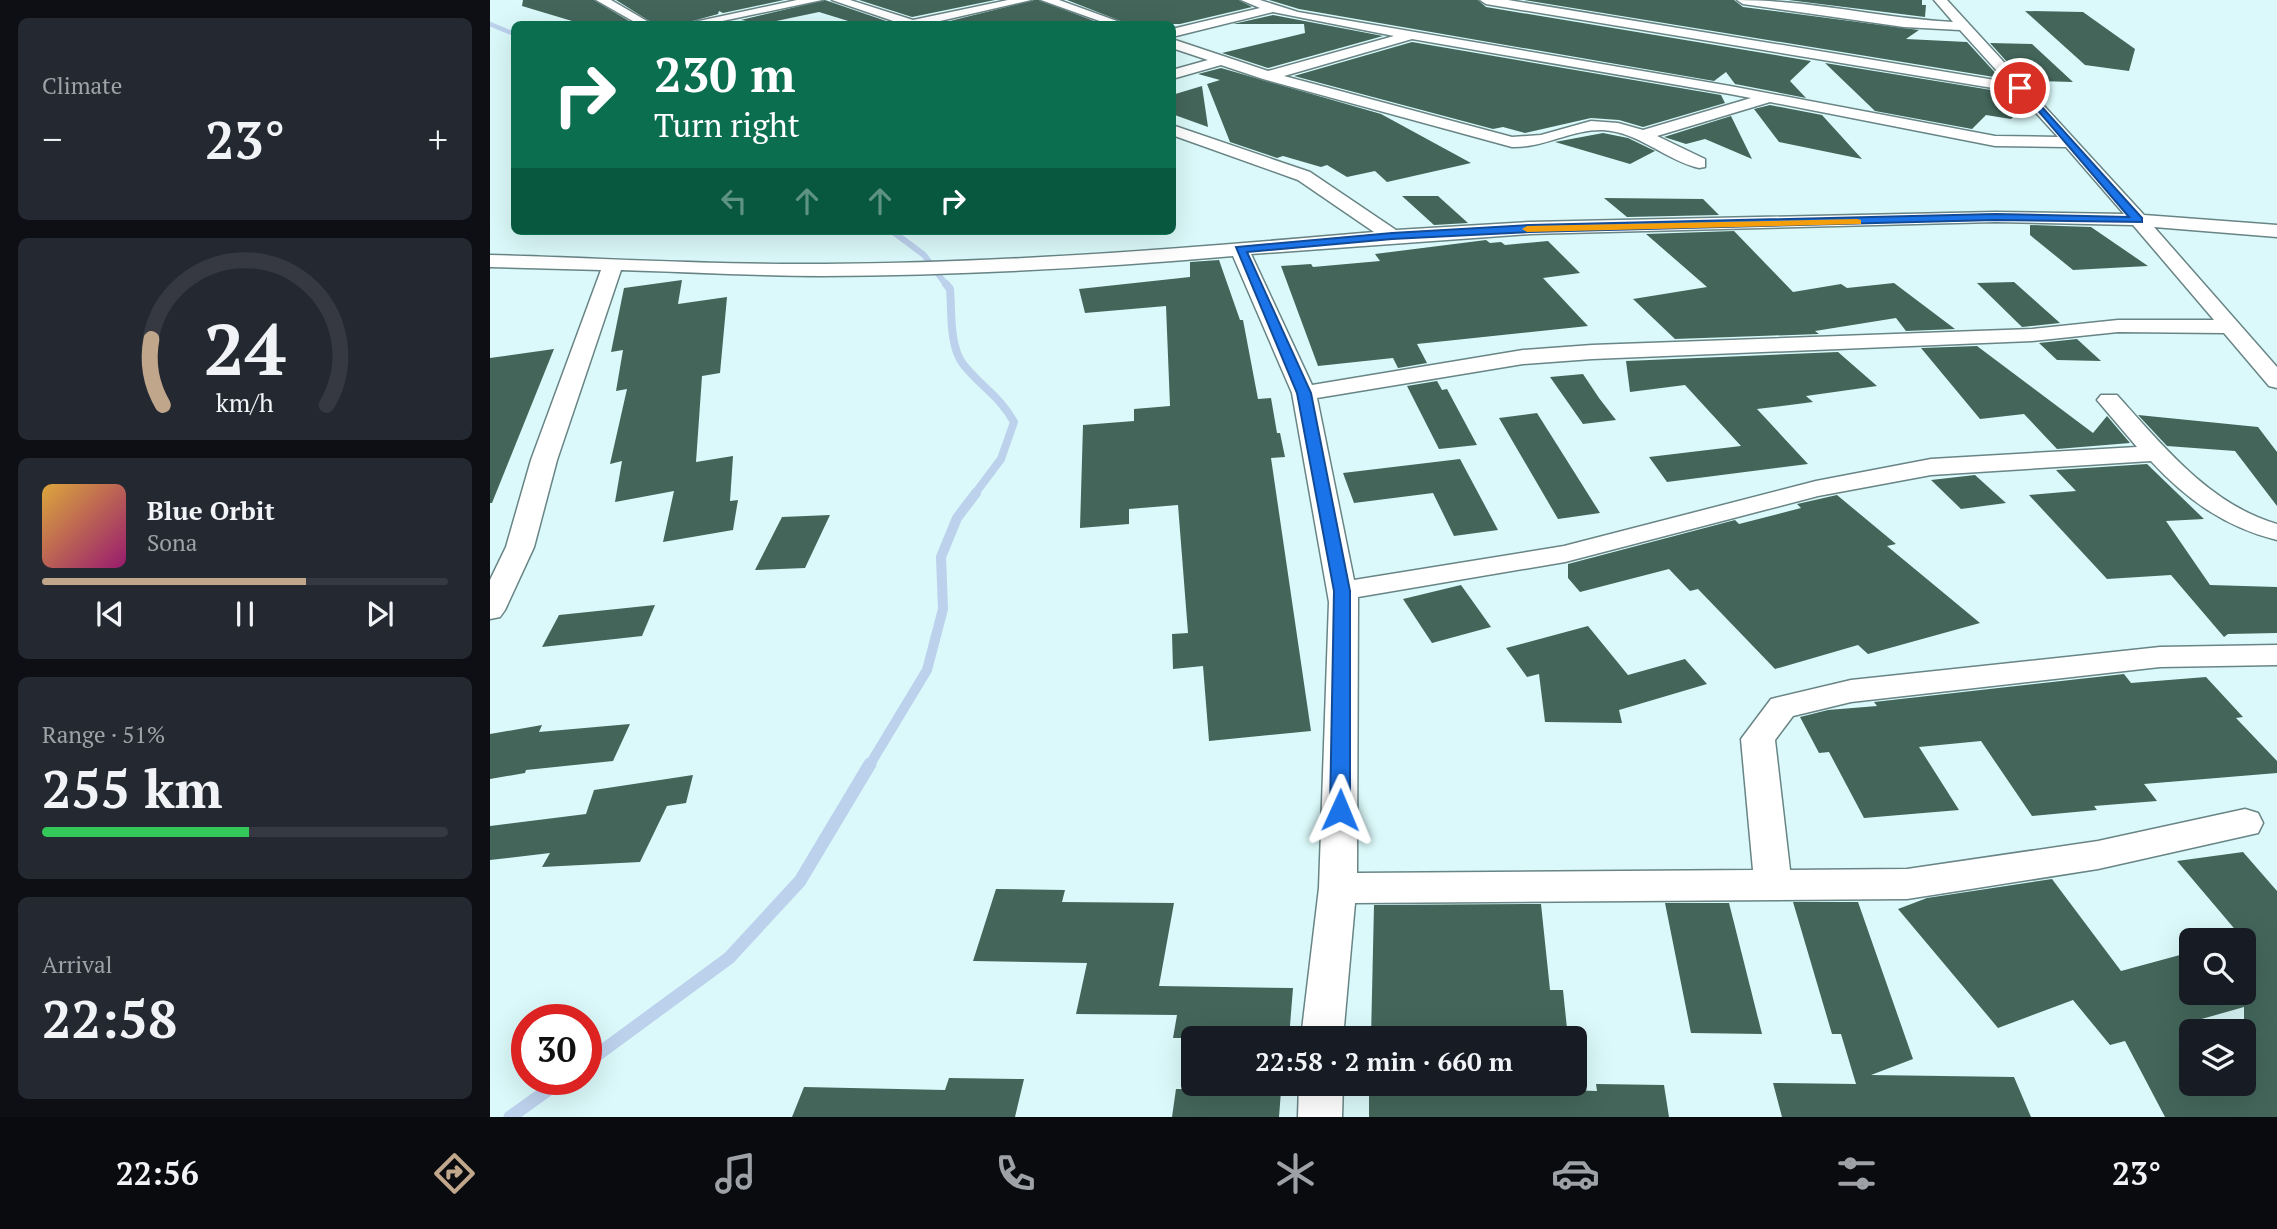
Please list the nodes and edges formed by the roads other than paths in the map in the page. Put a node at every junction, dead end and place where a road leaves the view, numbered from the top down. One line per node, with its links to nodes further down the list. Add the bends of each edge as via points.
1 (602, 0): 11 (street)
2 (816, 0): 12 (street)
3 (838, 0): 13 (street)
4 (1025, 0): 14 (street)
5 (1047, 0): 15 (street)
6 (1247, 0): 10 (street)
7 (1486, 0): 23 (street)
8 (1743, 0): 16 (street, via 1904,23)
9 (1940, 0): 16 (street)
10 (1281, 4): 17 (street); 18 (street)
11 (640, 21)
12 (707, 21)
13 (904, 21)
14 (927, 21)
15 (1110, 21)
16 (1964, 26): 23 (street)
17 (1176, 32)
18 (1410, 35): 22 (street); 24 (street)
19 (1176, 44): 20 (street)
20 (1222, 60): 21 (street); 22 (street)
21 (1176, 74)
22 (1268, 76): 26 (street, via 1512,142 1527,144 1600,126)
23 (2020, 88): 27 (street)
24 (1769, 98): 26 (street); 27 (street, via 2006,143)
25 (1176, 131): 31 (street, via 1304,176)
26 (1641, 136): 28 (street)
27 (2071, 142): 29 (street)
28 (1699, 163)
29 (2138, 220): 30 (street); 31 (street, via 1995,217); 35 (street)
30 (2277, 231)
31 (1392, 236): 32 (street)
32 (1240, 250): 34 (street, via 915,268); 37 (street)
33 (490, 261): 34 (street)
34 (613, 265): 42 (street, via 544,460 520,547)
35 (2229, 327): 36 (street); 37 (street, via 2118,326 2032,335 1592,352 1523,357)
36 (2277, 381)
37 (1304, 393): 41 (street)
38 (2109, 400): 39 (street)
39 (2156, 453): 40 (street, via 2222,509 2244,522); 41 (street, via 1931,467 1816,489 1565,554)
40 (2277, 532)
41 (1342, 591): 46 (street)
42 (490, 610)
43 (2277, 655): 45 (street, via 2160,657 2070,665 1851,691 1782,707 1758,739)
44 (2245, 823): 45 (street, via 2098,855 1907,884)
45 (1773, 884): 46 (street)
46 (1338, 888): 47 (street)
47 (1323, 1026)
48 (1321, 1096): 49 (street)
49 (1320, 1117)

